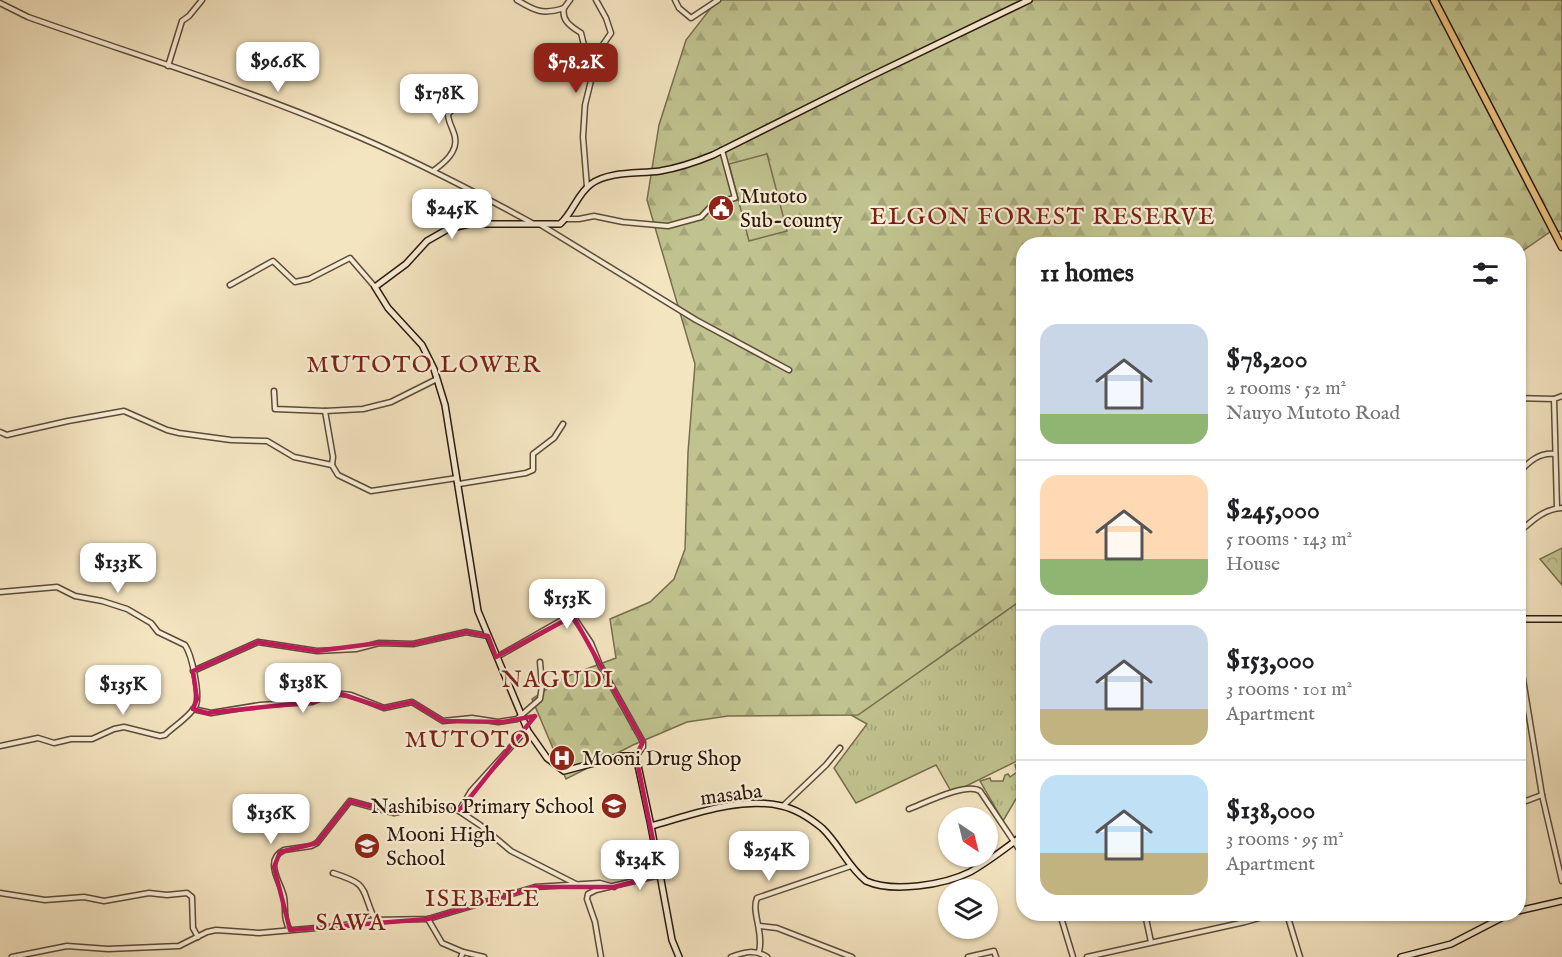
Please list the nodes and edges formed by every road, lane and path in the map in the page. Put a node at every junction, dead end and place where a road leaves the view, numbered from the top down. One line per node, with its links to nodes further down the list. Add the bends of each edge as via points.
1 (202, 0): 14 (street, via 182,21)
2 (517, 0): 10 (street, via 542,12)
3 (570, 0): 10 (street)
4 (596, 0): 11 (street, via 611,33)
5 (675, 0): 6 (street, via 691,18)
6 (718, 0)
7 (1029, 0): 16 (street)
8 (1434, 0): 21 (main road)
9 (0, 3): 14 (street, via 28,17)
10 (564, 8): 11 (street, via 565,19 581,33 583,47)
11 (598, 52): 13 (street)
12 (549, 54): 13 (street)
13 (596, 63): 18 (street, via 585,105)
14 (168, 66): 17 (street, via 341,129)
15 (465, 87): 17 (street, via 462,101 448,114 456,139 453,152)
16 (723, 150): 18 (street, via 678,167 603,178); 19 (street, via 735,198 714,203 701,217 668,226 594,216)
17 (433, 171): 20 (street)
18 (587, 187): 19 (street)
19 (564, 219): 20 (street, via 557,224)
20 (538, 225): 23 (street, via 469,224 448,229 427,241 406,264); 24 (street, via 696,320)
21 (1562, 247)
22 (230, 285): 23 (street, via 273,261 295,282 350,258)
23 (375, 287): 25 (street, via 388,308 422,345)
24 (789, 370)
25 (438, 379): 30 (street, via 387,404 353,411); 36 (street)
26 (274, 391): 30 (street, via 275,409)
27 (1562, 396): 29 (street)
28 (1526, 398): 29 (street)
29 (1554, 399): 33 (street)
30 (325, 411): 34 (street)
31 (563, 424): 36 (street, via 554,438 533,454 533,470)
32 (0, 432): 34 (street, via 15,434 124,411 173,432 265,441 294,457)
33 (1555, 454): 35 (street, via 1536,457); 37 (street)
34 (332, 465): 36 (street, via 338,476 374,492)
35 (1526, 466)
36 (458, 481): 42 (street, via 476,605)
37 (1560, 508): 38 (street, via 1539,514)
38 (1526, 526)
39 (0, 592): 45 (street, via 54,587 119,606 185,645)
40 (1526, 619): 41 (street)
41 (1562, 619)
42 (488, 636): 43 (street); 45 (street, via 466,632 413,644 379,643 356,649 317,651 258,642)
43 (497, 657): 48 (street); 52 (street, via 573,616 643,742)
44 (540, 662): 48 (street, via 541,696)
45 (193, 670): 47 (street, via 197,699)
46 (1526, 698): 53 (street)
47 (193, 709): 48 (street, via 211,713 312,702 338,693 384,708 412,702 443,721 472,718 498,722); 50 (street, via 160,736 124,727 92,739 54,743 38,738)
48 (522, 716): 49 (street)
49 (528, 730): 52 (street, via 547,758 564,771 621,756); 57 (street, via 471,792)
50 (0, 746)
51 (840, 748): 55 (street)
52 (636, 756): 58 (street)
53 (1542, 795): 54 (street); 64 (street)
54 (1526, 801)
55 (783, 806): 58 (street, masaba, via 750,804 723,808); 61 (street, masaba, via 824,830)
56 (909, 809): 59 (street, via 976,788)
57 (459, 811): 65 (street, via 511,851); 79 (street, via 424,806 394,813 348,802 317,843 284,849 275,860)
58 (651, 826): 63 (street)
59 (1014, 842): 60 (street); 61 (street, masaba, via 977,868 941,882 911,886 870,883)
60 (1016, 845)
61 (852, 866): 78 (street, via 757,898 754,906)
62 (333, 873): 71 (street, via 362,885)
63 (660, 875): 66 (street); 87 (street)
64 (1562, 881)
65 (580, 885): 66 (street, via 600,883); 70 (street, via 535,888)
66 (614, 887): 86 (street, via 592,892 587,899 596,922)
67 (0, 893): 80 (street, via 45,900 84,897 104,901 148,893 187,893 192,897 192,928)
68 (1562, 900): 69 (street)
69 (1526, 909)
70 (428, 919): 71 (street); 83 (street, via 442,944)
71 (375, 920): 79 (street)
72 (1062, 921): 93 (street)
73 (1146, 921): 81 (street)
74 (1249, 921): 77 (street)
75 (1289, 921): 95 (street)
76 (1495, 921): 96 (street, via 1451,944)
77 (1245, 922): 81 (street)
78 (759, 926): 82 (street); 90 (street, via 777,928)
79 (290, 930): 80 (street, via 216,930)
80 (198, 936): 84 (street, via 179,946 67,946)
81 (1151, 942): 94 (street)
82 (759, 952): 88 (street); 89 (street)
83 (462, 955): 85 (street)
84 (12, 957)
85 (484, 957)
86 (601, 957)
87 (679, 957)
88 (731, 957)
89 (767, 957)
90 (852, 957)
91 (968, 957): 92 (street, via 994,951)
92 (996, 957)
93 (1073, 957)
94 (1087, 957)
95 (1300, 957)
96 (1401, 957)

